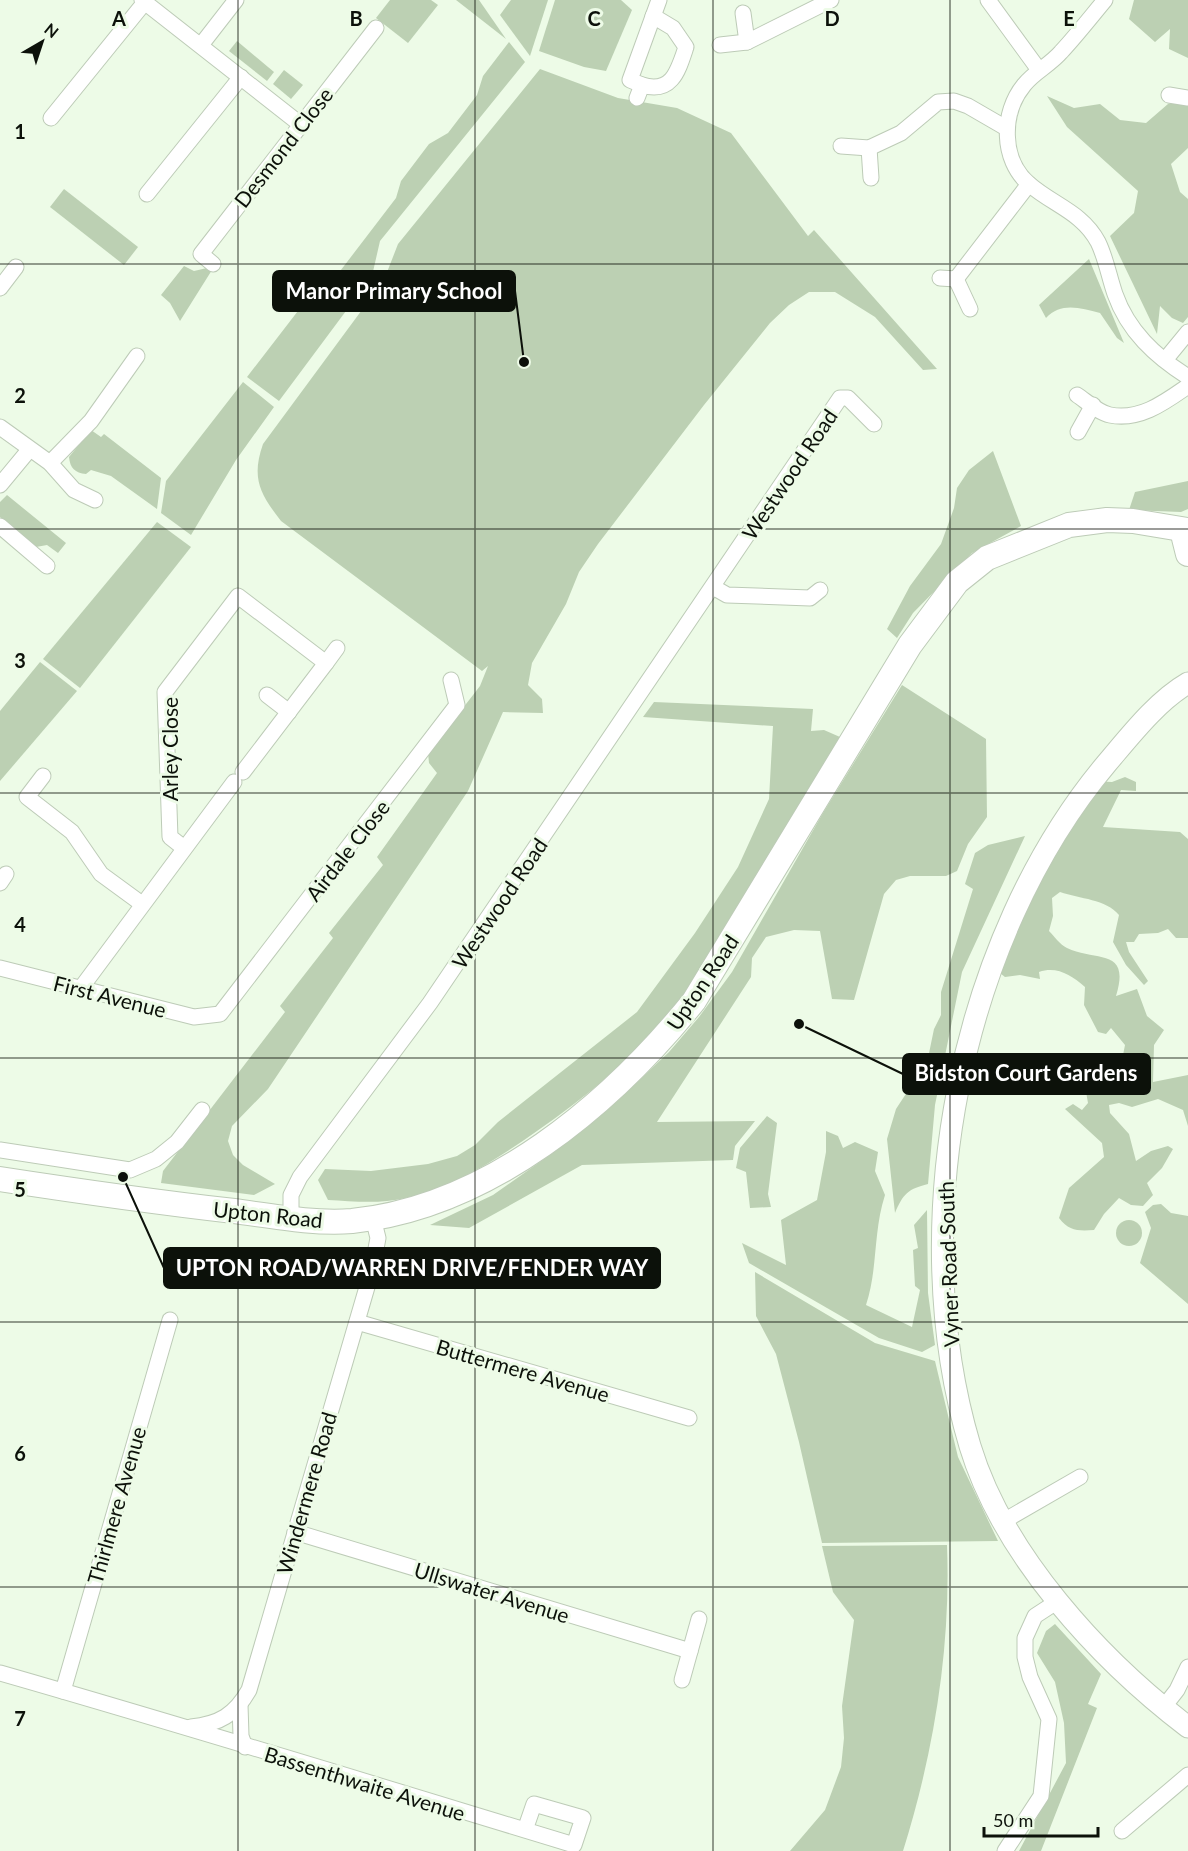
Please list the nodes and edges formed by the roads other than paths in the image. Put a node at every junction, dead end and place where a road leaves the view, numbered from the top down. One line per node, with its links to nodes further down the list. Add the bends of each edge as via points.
1 (236, 0): 11 (street)
2 (659, 0): 8 (street)
3 (831, 0): 10 (street)
4 (987, 0): 13 (street)
5 (1105, 0): 13 (street, via 1059,55)
6 (144, 1): 11 (street); 17 (street)
7 (743, 13): 10 (street)
8 (653, 16): 8 (street, via 673,28 686,47 676,73 666,85 636,88)
9 (376, 28): 18 (street, Desmond Close)
10 (747, 42): 12 (street)
11 (201, 45): 14 (street)
12 (720, 45)
13 (1039, 70): 19 (street, via 1012,105)
14 (241, 77): 18 (street); 24 (street)
15 (1169, 95): 16 (street)
16 (1188, 98)
17 (51, 118)
18 (300, 124): 25 (street, Desmond Close, via 201,254)
19 (1006, 128): 21 (street, via 968,106 954,101 938,102 901,134); 23 (street, via 1016,167)
20 (842, 146): 21 (street)
21 (869, 148): 22 (street)
22 (871, 178)
23 (1029, 184): 28 (street); 33 (street, via 1087,226 1098,243 1126,321)
24 (147, 194)
25 (213, 264)
26 (16, 267): 29 (street)
27 (940, 278): 28 (street)
28 (956, 279): 30 (street)
29 (0, 288)
30 (970, 309)
31 (1188, 332): 33 (street)
32 (137, 356): 42 (street, via 91,421)
33 (1164, 360): 34 (street)
34 (1188, 377)
35 (1188, 386): 37 (street, via 1160,406 1133,415 1108,415)
36 (1077, 395): 37 (street)
37 (1093, 405): 40 (street)
38 (874, 424): 49 (street, Westwood Road, via 848,398 840,398)
39 (0, 427): 41 (street)
40 (1078, 432)
41 (29, 450): 42 (street); 43 (street)
42 (50, 463): 44 (street, via 74,490)
43 (0, 485)
44 (95, 500)
45 (0, 526): 48 (street)
46 (1188, 530): 47 (main road); 67 (main road, Upton Road, via 1133,521 1069,525 987,558 957,582 910,645 694,1001 657,1047 602,1098 509,1168 435,1203)
47 (1188, 554)
48 (47, 566)
49 (714, 588): 50 (street, via 727,595 810,598); 66 (street, Westwood Road, via 430,1003 300,1178 291,1195)
50 (820, 590)
51 (338, 648): 52 (street)
52 (326, 663): 56 (street); 58 (street, Arley Close, via 238,596 165,692 170,837)
53 (451, 680): 62 (street, Airdale Close, via 457,705)
54 (1188, 683): 72 (street, Vyner Road South, via 1177,689 1125,742 1053,836 1020,896 994,957 962,1075 943,1184 949,1331 953,1372 970,1447)
55 (267, 694): 56 (street)
56 (289, 712): 58 (street)
57 (43, 776): 59 (street, via 27,797 72,832 101,874)
58 (184, 848): 59 (street)
59 (142, 904): 61 (street)
60 (0, 968): 61 (street, First Avenue)
61 (81, 988): 62 (street, First Avenue, via 194,1017)
62 (220, 1014)
63 (202, 1110): 64 (street, via 177,1142 156,1159 130,1170)
64 (0, 1150)
65 (0, 1179): 66 (main road, Upton Road)
66 (291, 1218): 67 (main road, Upton Road)
67 (373, 1218): 69 (street, Windermere Road, via 378,1238)
68 (170, 1320): 80 (street, Thirlmere Avenue)
69 (357, 1322): 70 (street, Buttermere Avenue); 73 (street, Windermere Road)
70 (689, 1418)
71 (1080, 1477): 72 (street)
72 (1002, 1522): 74 (street, Vyner Road South)
73 (295, 1532): 76 (street, Ullswater Avenue); 81 (street, Windermere Road, via 249,1690)
74 (1058, 1601): 82 (street, Vyner Road South, via 1121,1670); 89 (street, via 1035,1616 1025,1638 1030,1677 1048,1719 1041,1796)
75 (699, 1619): 76 (street)
76 (690, 1651): 79 (street)
77 (1188, 1667): 82 (street)
78 (0, 1673): 80 (street, Windermere Road)
79 (682, 1680)
80 (63, 1691): 83 (street, Windermere Road)
81 (240, 1705): 83 (street, Windermere Road, via 213,1725); 85 (street, Bassenthwaite Avenue)
82 (1163, 1708): 84 (street, Vyner Road South)
83 (184, 1727): 85 (street, Windermere Road)
84 (1188, 1727)
85 (245, 1747): 87 (street, Bassenthwaite Avenue)
86 (1188, 1775): 88 (street)
87 (525, 1830)
88 (1122, 1831)
89 (1005, 1851)

